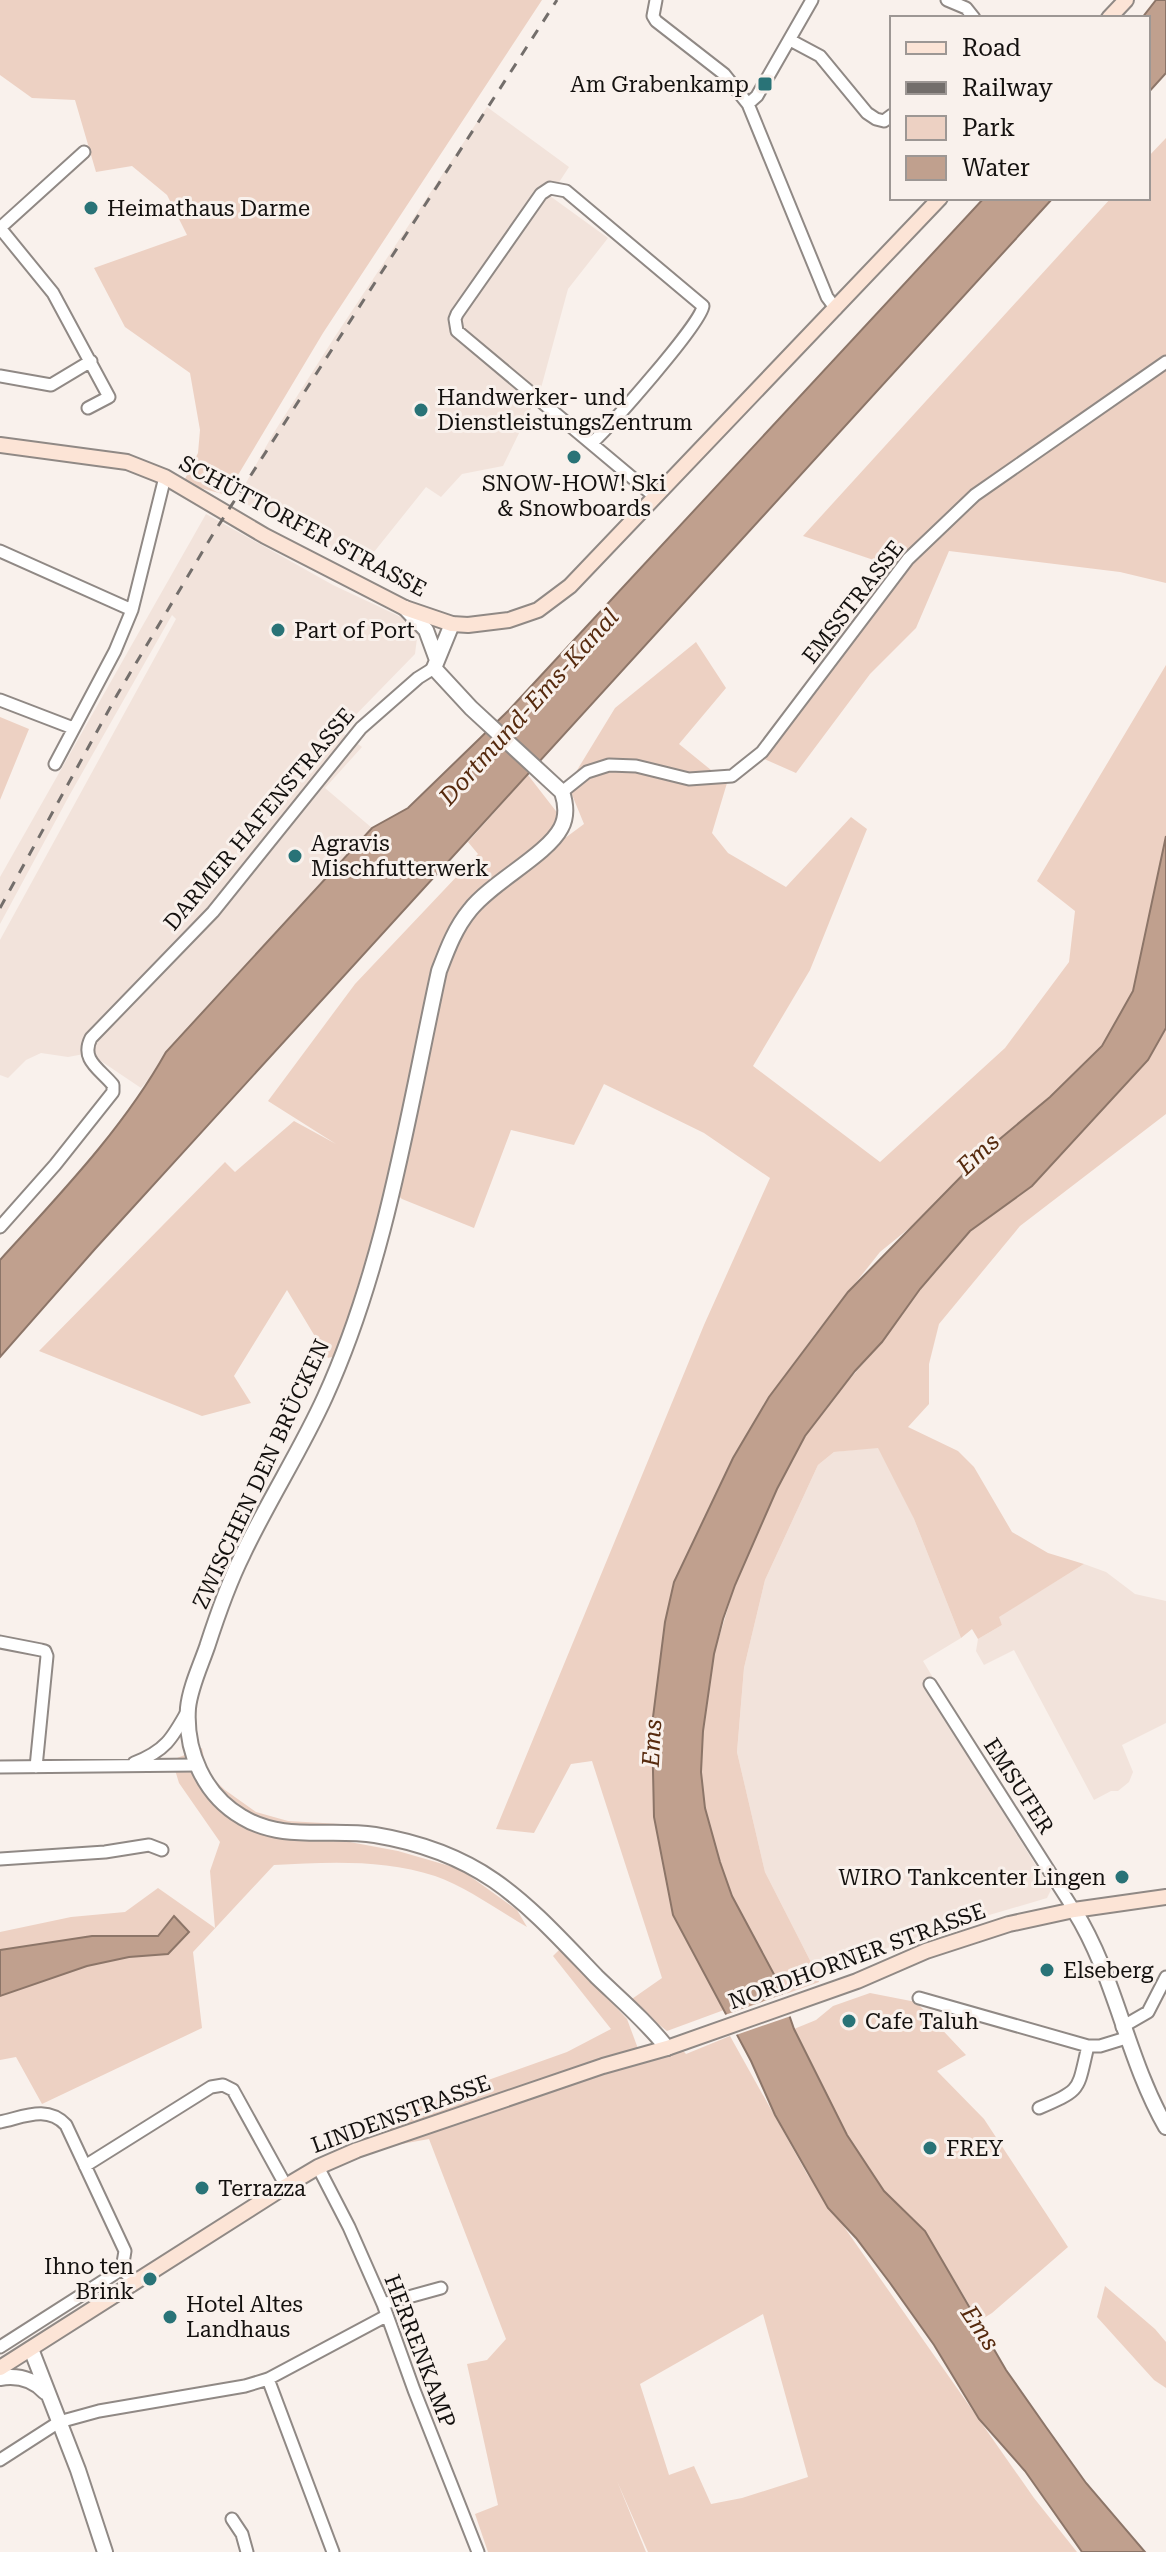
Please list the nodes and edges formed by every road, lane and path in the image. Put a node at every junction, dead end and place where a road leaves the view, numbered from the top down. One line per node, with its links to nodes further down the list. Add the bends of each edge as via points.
1 (656, 0): 8 (street, via 656,21 724,74)
2 (812, 0): 7 (street)
3 (947, 0): 5 (street)
4 (1126, 0): 6 (main road)
5 (972, 16)
6 (1111, 16)
7 (790, 40): 8 (street); 9 (street, via 820,56 867,113 884,121)
8 (748, 104): 13 (street)
9 (890, 116)
10 (84, 152): 12 (street)
11 (938, 200): 13 (main road, SCHÜTTORFER STRASSE)
12 (0, 228): 14 (street, via 53,293)
13 (836, 309): 21 (main road, SCHÜTTORFER STRASSE)
14 (91, 361): 16 (street, via 51,385); 17 (street, via 109,397)
15 (1166, 362): 30 (street, EMSSTRASSE, via 975,495 908,559 762,752 732,776 689,779 609,765)
16 (0, 376)
17 (88, 408)
18 (592, 443): 18 (street, via 464,339 455,326 457,314 550,188 566,191 703,306 688,332); 21 (street)
19 (0, 445): 20 (main road, SCHÜTTORFER STRASSE, via 108,458)
20 (165, 477): 23 (main road, SCHÜTTORFER STRASSE); 24 (street)
21 (654, 496): 25 (main road, SCHÜTTORFER STRASSE, via 570,586 538,610 489,624)
22 (0, 551): 24 (street)
23 (405, 608): 25 (main road, SCHÜTTORFER STRASSE); 26 (street, via 426,630)
24 (132, 610): 28 (street)
25 (452, 624): 26 (street)
26 (436, 664): 30 (street, via 471,708); 31 (street, DARMER HAFENSTRASSE, via 361,728 213,912 91,1038 86,1056 113,1085 113,1092)
27 (0, 700): 28 (street)
28 (73, 728): 29 (street)
29 (55, 764)
30 (557, 787): 34 (street, ZWISCHEN DEN BRÜCKEN, via 566,808 561,829 484,894 448,946 385,1225 345,1346 325,1397 225,1594)
31 (0, 1227)
32 (0, 1642): 37 (street, via 45,1651 47,1656)
33 (930, 1684): 42 (street, EMSUFER)
34 (188, 1710): 35 (street, ZWISCHEN DEN BRÜCKEN); 38 (street, via 168,1744 154,1756)
35 (197, 1765): 38 (street); 48 (street, ZWISCHEN DEN BRÜCKEN, via 212,1789 241,1817 268,1829 372,1835 474,1866 520,1898)
36 (0, 1767): 37 (street)
37 (36, 1767): 38 (street)
38 (124, 1767)
39 (162, 1850): 40 (street, via 149,1845)
40 (0, 1859)
41 (1166, 1897): 42 (main road, NORDHORNER STRASSE)
42 (1074, 1910): 45 (street, via 1092,1940); 46 (main road, NORDHORNER STRASSE, via 926,1951)
43 (1166, 1977): 45 (street, via 1148,2012)
44 (919, 1998): 47 (street)
45 (1124, 2033): 47 (street, via 1100,2046); 51 (street)
46 (705, 2034): 48 (main road, LINDENSTRASSE)
47 (1088, 2046): 49 (street, via 1072,2094)
48 (667, 2048): 53 (main road, LINDENSTRASSE, via 443,2119)
49 (1039, 2108)
50 (0, 2122): 52 (street, via 44,2113 57,2116)
51 (1166, 2127)
52 (85, 2166): 54 (street, via 211,2087 223,2085 233,2090); 55 (street, via 125,2251)
53 (318, 2167): 54 (main road, LINDENSTRASSE); 58 (street, HERRENKAMP)
54 (286, 2186): 56 (main road, LINDENSTRASSE)
55 (122, 2269): 56 (street); 59 (street)
56 (135, 2283): 60 (main road, LINDENSTRASSE)
57 (441, 2288): 58 (street)
58 (384, 2310): 63 (street); 71 (street, HERRENKAMP)
59 (0, 2347)
60 (31, 2349): 61 (main road, LINDENSTRASSE); 64 (street)
61 (0, 2368)
62 (0, 2378): 64 (street, via 27,2379)
63 (268, 2379): 65 (street); 70 (street)
64 (49, 2395): 65 (street)
65 (59, 2422): 66 (street); 68 (street)
66 (0, 2460)
67 (232, 2519): 69 (street)
68 (105, 2552)
69 (247, 2552)
70 (333, 2552)
71 (478, 2552)

